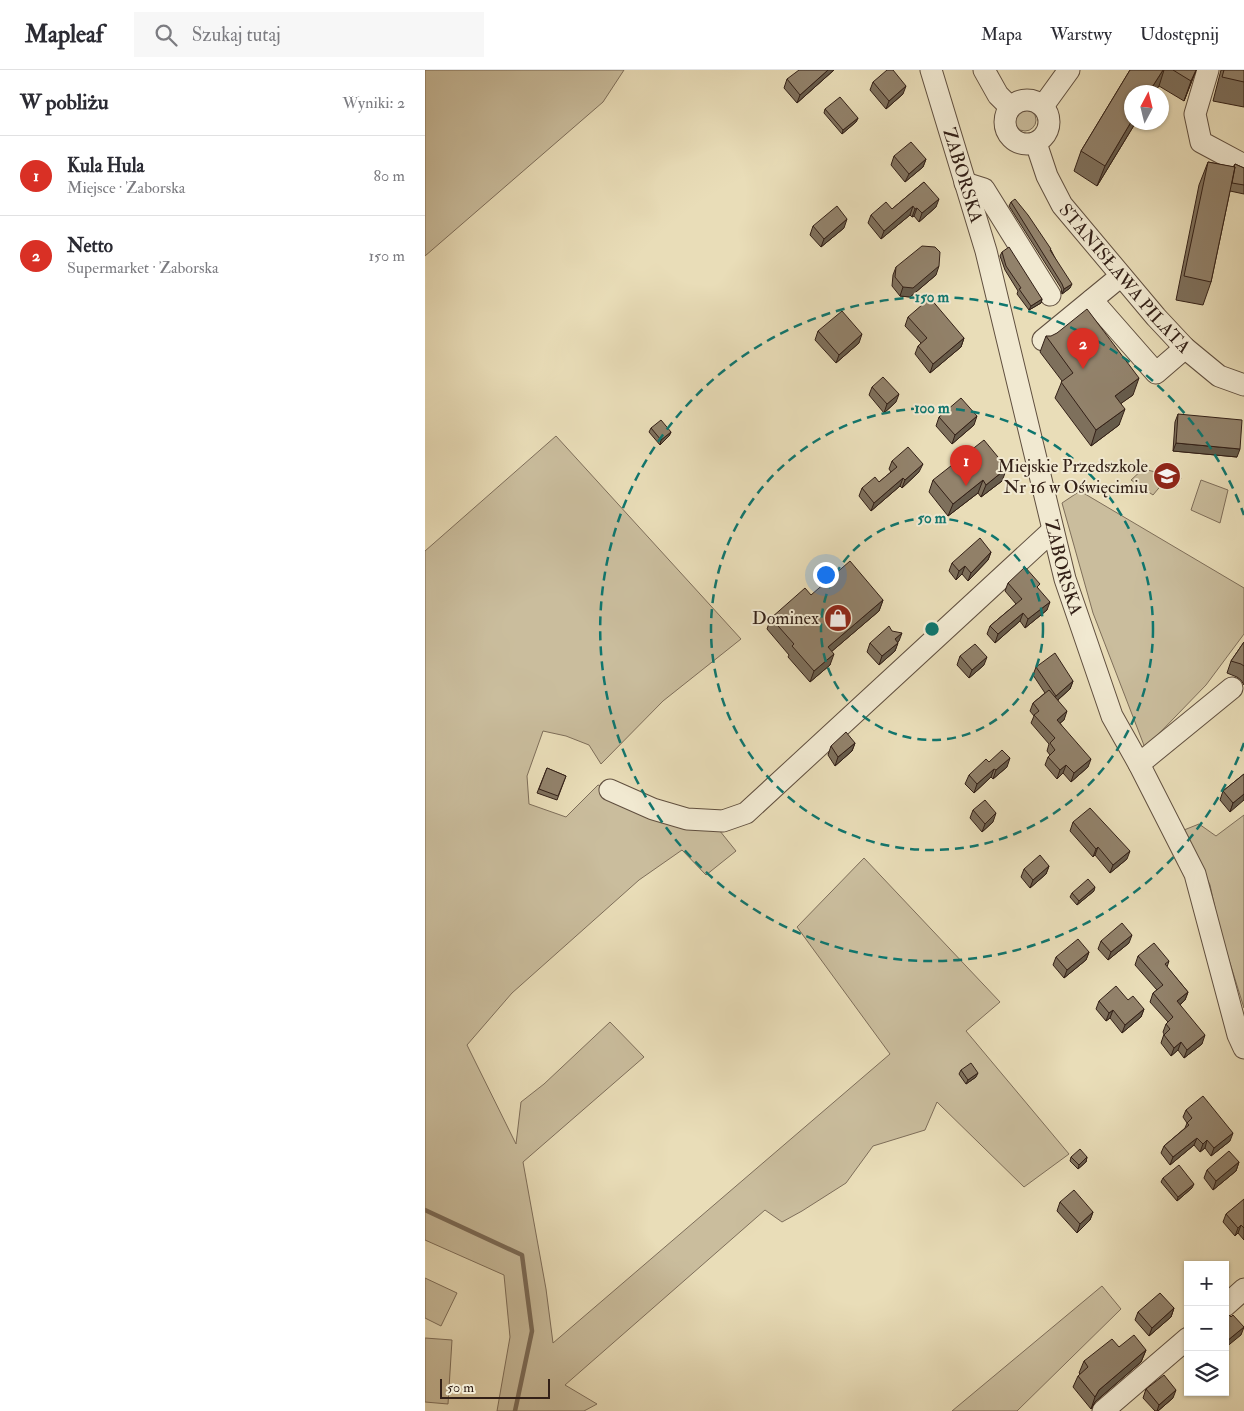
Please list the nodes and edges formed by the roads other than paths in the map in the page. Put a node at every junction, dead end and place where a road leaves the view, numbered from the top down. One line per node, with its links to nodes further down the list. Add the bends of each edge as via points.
1 (931, 70): 9 (street, ZABORSKA)
2 (984, 70): 6 (street, via 998,95)
3 (1069, 70): 5 (street)
4 (1208, 70): 8 (street, via 1195,114 1201,142)
5 (1043, 106): 6 (street, via 1023,100); 7 (street, via 1049,127 1042,139)
6 (1010, 107): 7 (street, via 1005,121 1009,135 1021,144)
7 (1035, 143): 10 (street, STANISŁAWA PILATA, via 1062,205)
8 (1244, 165)
9 (965, 183): 11 (street, via 984,189); 16 (street, ZABORSKA, via 986,251)
10 (1121, 276): 12 (street); 14 (street, STANISŁAWA PILATA)
11 (1050, 294)
12 (1092, 300): 13 (street); 14 (street, via 1156,373)
13 (1043, 340)
14 (1185, 348): 15 (street, STANISŁAWA PILATA, via 1219,376)
15 (1244, 386)
16 (1053, 530): 18 (street, ZABORSKA, via 1065,579 1112,716); 19 (street, via 746,813 723,822 687,819 653,809)
17 (1232, 688): 18 (street)
18 (1139, 764): 20 (street, ZABORSKA, via 1195,874)
19 (610, 790)
20 (1244, 1048)
21 (1244, 1290): 22 (street)
22 (1229, 1303)
23 (1184, 1341): 24 (street)
24 (1103, 1411)

